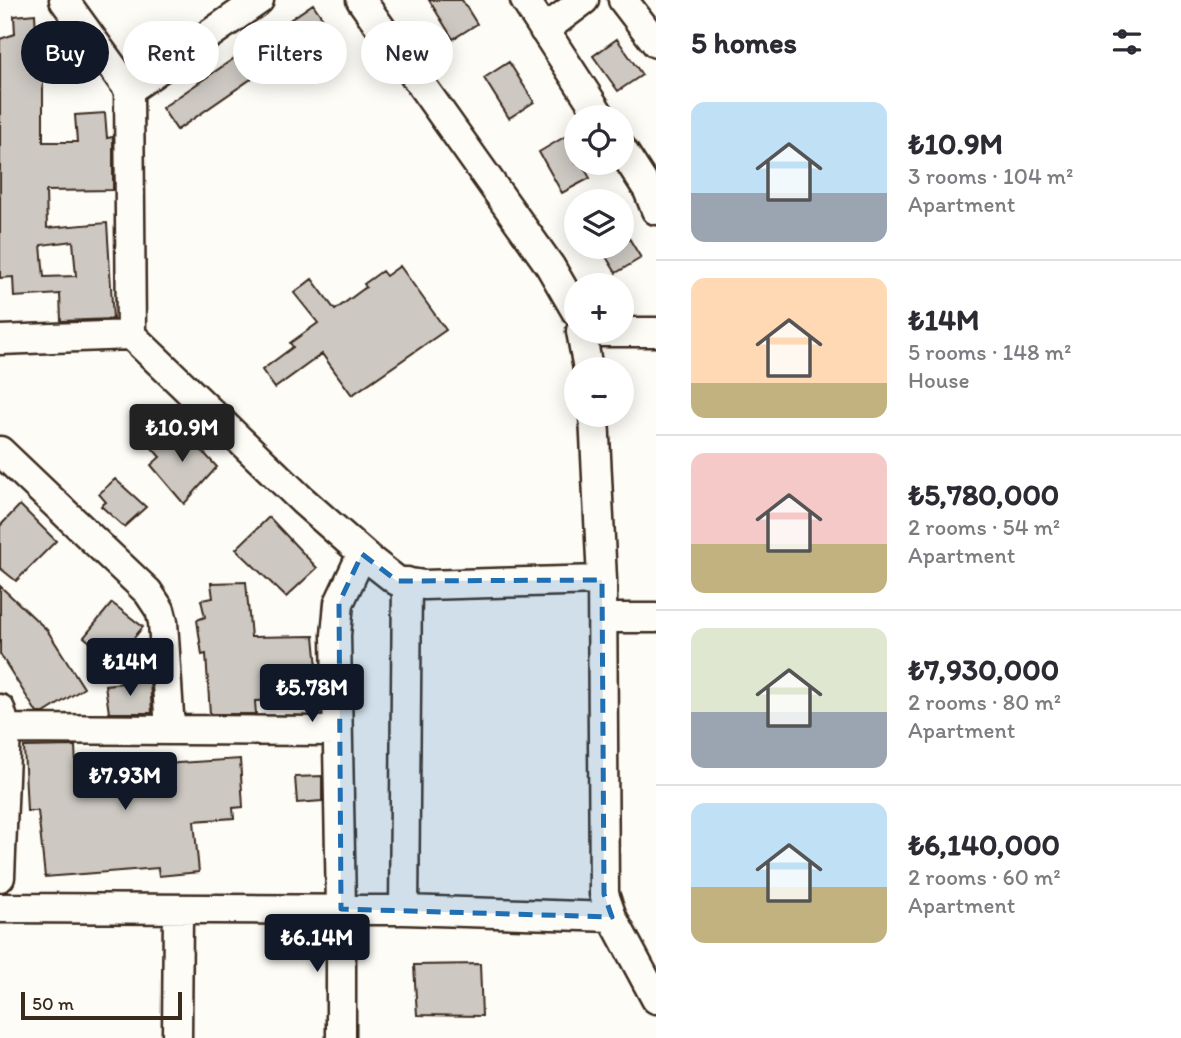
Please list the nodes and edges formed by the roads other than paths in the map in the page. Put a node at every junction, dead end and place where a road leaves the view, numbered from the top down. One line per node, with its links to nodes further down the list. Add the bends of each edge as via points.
1 (64, 0): 9 (street)
2 (259, 0): 9 (street)
3 (361, 0): 13 (street, via 550,266)
4 (525, 0): 7 (street)
5 (584, 0): 7 (street)
6 (623, 0): 8 (street)
7 (544, 30): 10 (street)
8 (656, 43)
9 (129, 90): 16 (street)
10 (593, 105)
11 (634, 168): 12 (street)
12 (656, 210)
13 (564, 294)
14 (634, 330): 15 (street)
15 (656, 332)
16 (131, 335): 17 (street); 20 (street)
17 (0, 340)
18 (595, 427): 21 (street)
19 (0, 451): 26 (street, via 148,592 160,610 166,638)
20 (362, 554): 22 (street, via 397,581); 27 (street, via 339,603)
21 (602, 580): 22 (street); 23 (street)
22 (407, 582): 31 (street)
23 (603, 618): 24 (street); 33 (street, via 604,894)
24 (656, 618)
25 (3, 719): 26 (street); 28 (street)
26 (170, 730): 27 (street)
27 (337, 731): 30 (street)
28 (0, 877)
29 (0, 908): 32 (street)
30 (341, 909): 31 (street); 32 (street); 37 (street)
31 (404, 910): 33 (street)
32 (178, 911): 36 (street)
33 (612, 917): 34 (street)
34 (645, 958): 35 (street)
35 (656, 999)
36 (177, 1038)
37 (341, 1038)

